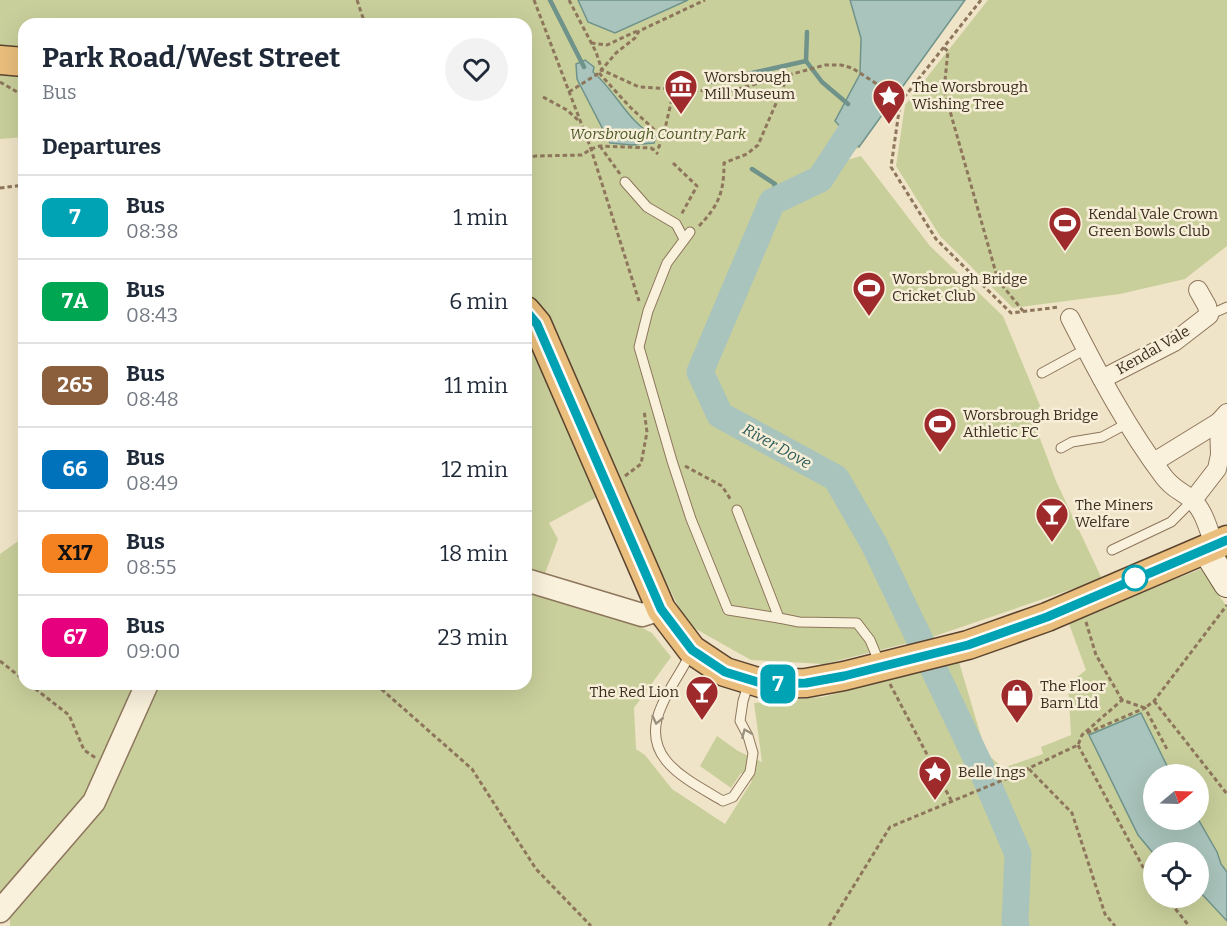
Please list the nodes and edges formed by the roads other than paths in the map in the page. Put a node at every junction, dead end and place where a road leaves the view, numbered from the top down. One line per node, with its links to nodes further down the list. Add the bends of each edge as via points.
1 (0, 60): 2 (highway)
2 (18, 62)
3 (625, 182): 23 (lane, via 646,207 676,224 687,236 667,263 639,347 692,519 728,610)
4 (1198, 290): 6 (street)
5 (1227, 307): 6 (lane)
6 (1209, 315): 11 (street, Kendal Vale, via 1174,342)
7 (532, 318): 22 (highway)
8 (1070, 318): 9 (street, Kendal Vale)
9 (1086, 349): 10 (lane); 11 (street, Kendal Vale)
10 (1042, 373)
11 (1102, 379): 13 (street, Kendal Vale)
12 (1223, 418): 15 (street); 16 (street, via 1217,469)
13 (1126, 419): 14 (lane, via 1102,436); 15 (street, Kendal Vale)
14 (1061, 447)
15 (1154, 462): 16 (street, Kendal Vale, via 1175,490)
16 (1193, 500): 18 (street); 19 (lane, via 1171,522)
17 (737, 510): 23 (lane)
18 (1216, 545): 21 (main road); 25 (highway, via 1047,617 968,645)
19 (1112, 550)
20 (532, 582): 22 (street, via 642,615)
21 (1227, 584)
22 (661, 609): 24 (highway)
23 (779, 618): 25 (lane, via 857,622)
24 (692, 650): 26 (highway, via 725,672); 26 (lane, one-way to 26, via 662,703 655,722 655,739 671,767 723,801 733,797 750,772 753,753 740,721)
25 (881, 667): 26 (highway, via 806,683)
26 (750, 681)
27 (144, 690): 28 (street, via 94,802)
28 (0, 911)

